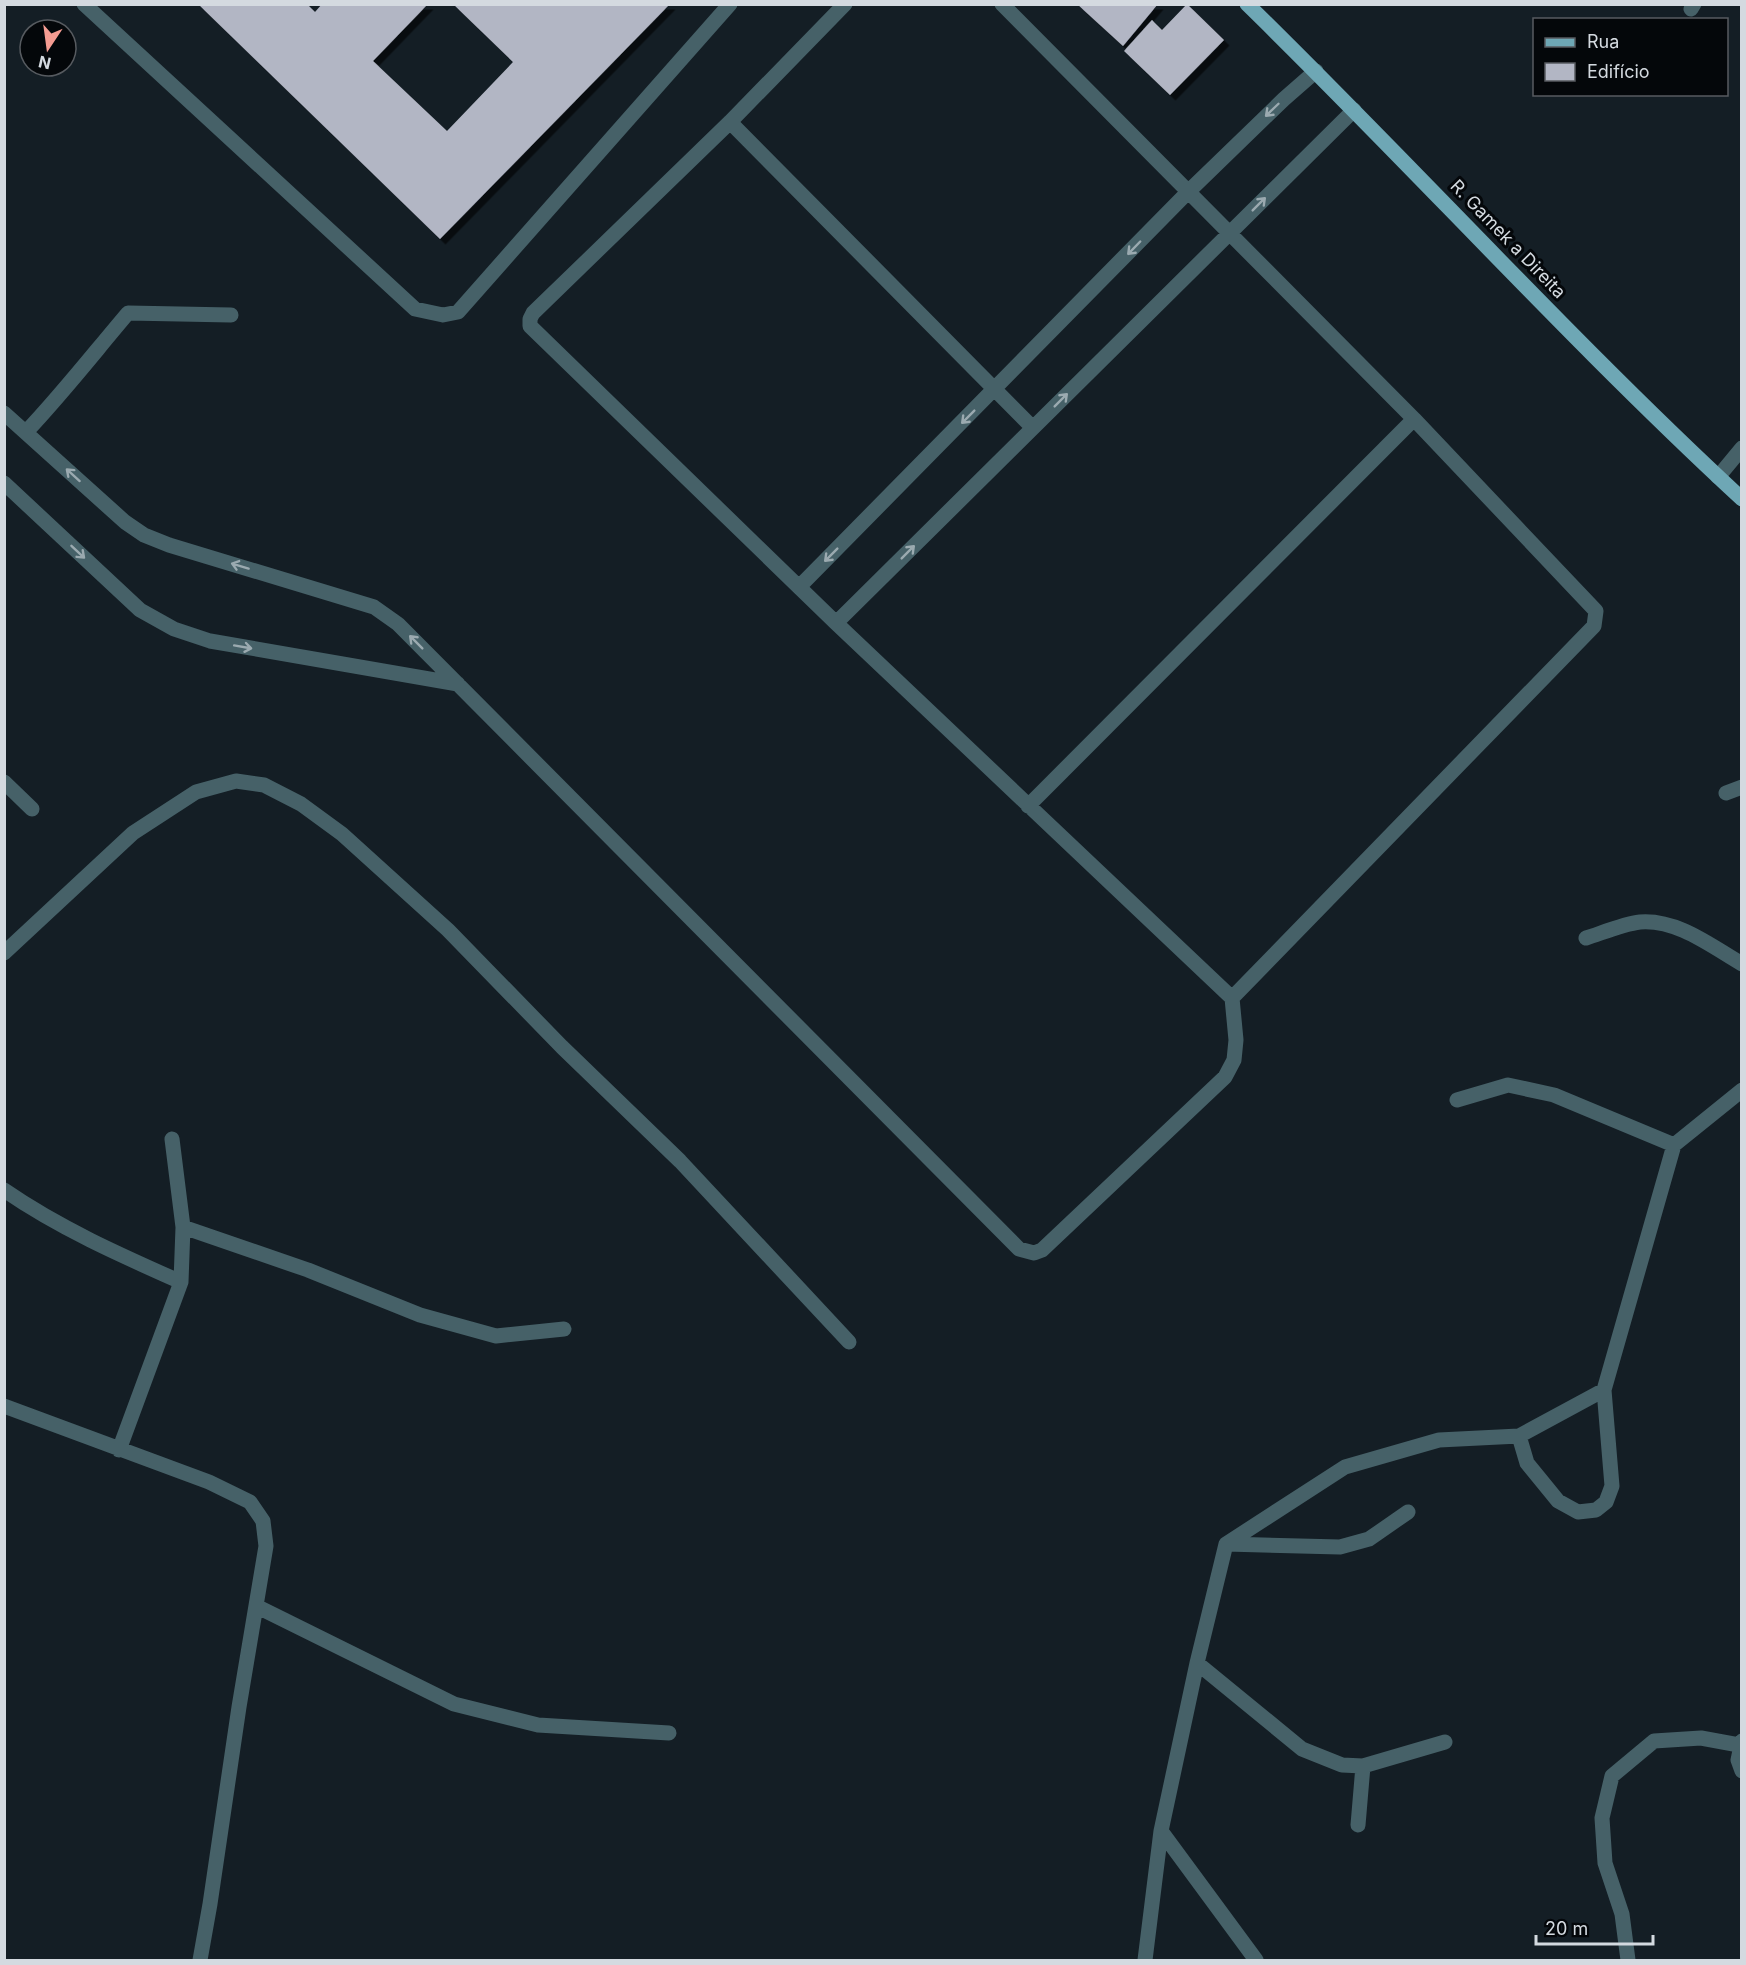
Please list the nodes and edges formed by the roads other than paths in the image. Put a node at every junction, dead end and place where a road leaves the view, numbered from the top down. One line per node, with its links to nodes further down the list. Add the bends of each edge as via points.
1 (84, 4): 2 (street, via 416,309 443,315 458,312)
2 (730, 4)
3 (845, 4): 8 (street)
4 (1002, 4): 9 (street)
5 (1247, 4): 6 (main road, R. Gamek a Direita)
6 (1316, 72): 7 (main road, R. Gamek a Direita); 9 (street, one-way to 9)
7 (1354, 110): 10 (street, one-way to 7); 18 (main road, R. Gamek a Direita)
8 (730, 122): 12 (street); 21 (street, via 534,313 530,326)
9 (1188, 192): 10 (street); 12 (street, one-way to 12)
10 (1228, 234): 14 (street); 15 (street, one-way to 10)
11 (231, 315): 16 (street, via 129,313)
12 (995, 389): 15 (street); 21 (street, one-way to 21)
13 (4, 413): 16 (street)
14 (1414, 419): 27 (street); 32 (street, via 1592,605 1596,611 1594,626)
15 (1033, 428): 22 (street, one-way to 15)
16 (26, 432): 23 (street, one-way to 16, via 398,624 374,608 144,535)
17 (1742, 448): 18 (street)
18 (1718, 477): 20 (main road, R. Gamek a Direita)
19 (4, 483): 23 (street, one-way to 23, via 140,610 174,629 210,641)
20 (1742, 499)
21 (800, 586): 22 (street)
22 (836, 623): 27 (street)
23 (458, 684): 32 (street, via 1026,1252 1042,1250 1224,1077 1234,1060)
24 (4, 782): 28 (street)
25 (1742, 787): 26 (street)
26 (1726, 794)
27 (1028, 806): 32 (street)
28 (32, 809)
29 (1586, 938): 31 (street, via 1639,922 1667,925 1691,934)
30 (4, 952): 41 (street, via 133,834 196,792 236,781 264,785 301,804 342,834 448,930 680,1161)
31 (1742, 964)
32 (1232, 998)
33 (1742, 1090): 36 (street)
34 (1457, 1100): 36 (street, via 1508,1085 1554,1095)
35 (172, 1139): 38 (street)
36 (1674, 1145): 42 (street)
37 (4, 1190): 39 (street, via 105,1249)
38 (183, 1227): 39 (street); 40 (street, via 308,1270 420,1315 496,1336)
39 (181, 1282): 45 (street)
40 (564, 1329)
41 (849, 1342)
42 (1604, 1390): 44 (street); 44 (street, via 1612,1486 1606,1502 1596,1510 1578,1512 1558,1501 1527,1463)
43 (4, 1406): 45 (street)
44 (1519, 1436): 47 (street, via 1439,1440 1346,1467)
45 (119, 1450): 48 (street, via 209,1482 250,1502 262,1521 266,1546)
46 (1408, 1512): 47 (street, via 1369,1539 1340,1547)
47 (1226, 1544): 49 (street)
48 (255, 1606): 50 (street, via 454,1704 538,1725); 57 (street)
49 (1197, 1663): 53 (street, via 1302,1749 1342,1765); 56 (street)
50 (669, 1733)
51 (1445, 1742): 53 (street)
52 (1740, 1743): 54 (street, via 1738,1761); 60 (street, via 1701,1738 1654,1741 1612,1776 1602,1818 1605,1863 1622,1914)
53 (1363, 1766): 55 (street)
54 (1742, 1771)
55 (1358, 1825)
56 (1161, 1831): 58 (street); 59 (street)
57 (200, 1960)
58 (1145, 1960)
59 (1256, 1960)
60 (1628, 1960)

